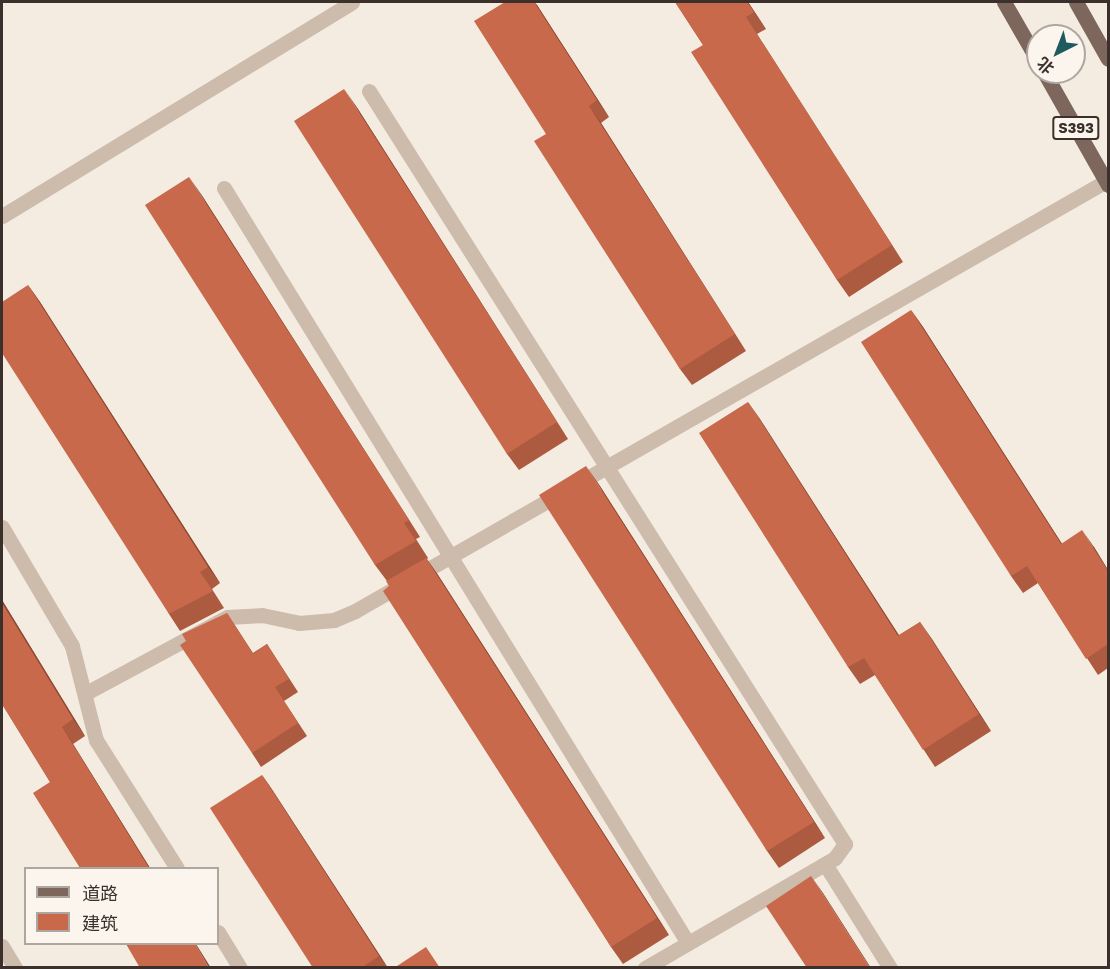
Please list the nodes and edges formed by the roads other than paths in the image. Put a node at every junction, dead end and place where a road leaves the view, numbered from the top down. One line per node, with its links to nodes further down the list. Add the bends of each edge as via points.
1 (352, 2): 10 (street)
2 (1004, 2): 4 (main road)
3 (1076, 2): 5 (main road)
4 (1026, 40)
5 (1108, 58)
6 (1051, 84): 8 (main road, S393)
7 (369, 91): 11 (street)
8 (1107, 183): 11 (street)
9 (224, 188): 13 (street)
10 (2, 216)
11 (607, 467): 13 (street); 15 (street, via 845,844)
12 (2, 527): 14 (street, via 72,646)
13 (451, 556): 14 (street, via 334,620 299,623 262,615 227,617); 18 (street)
14 (86, 693): 16 (street, via 96,740)
15 (825, 864): 18 (street); 23 (street)
16 (176, 867)
17 (219, 935): 21 (street)
18 (688, 943): 22 (street)
19 (2, 946): 20 (street)
20 (15, 968)
21 (240, 968)
22 (645, 968)
23 (890, 968)

